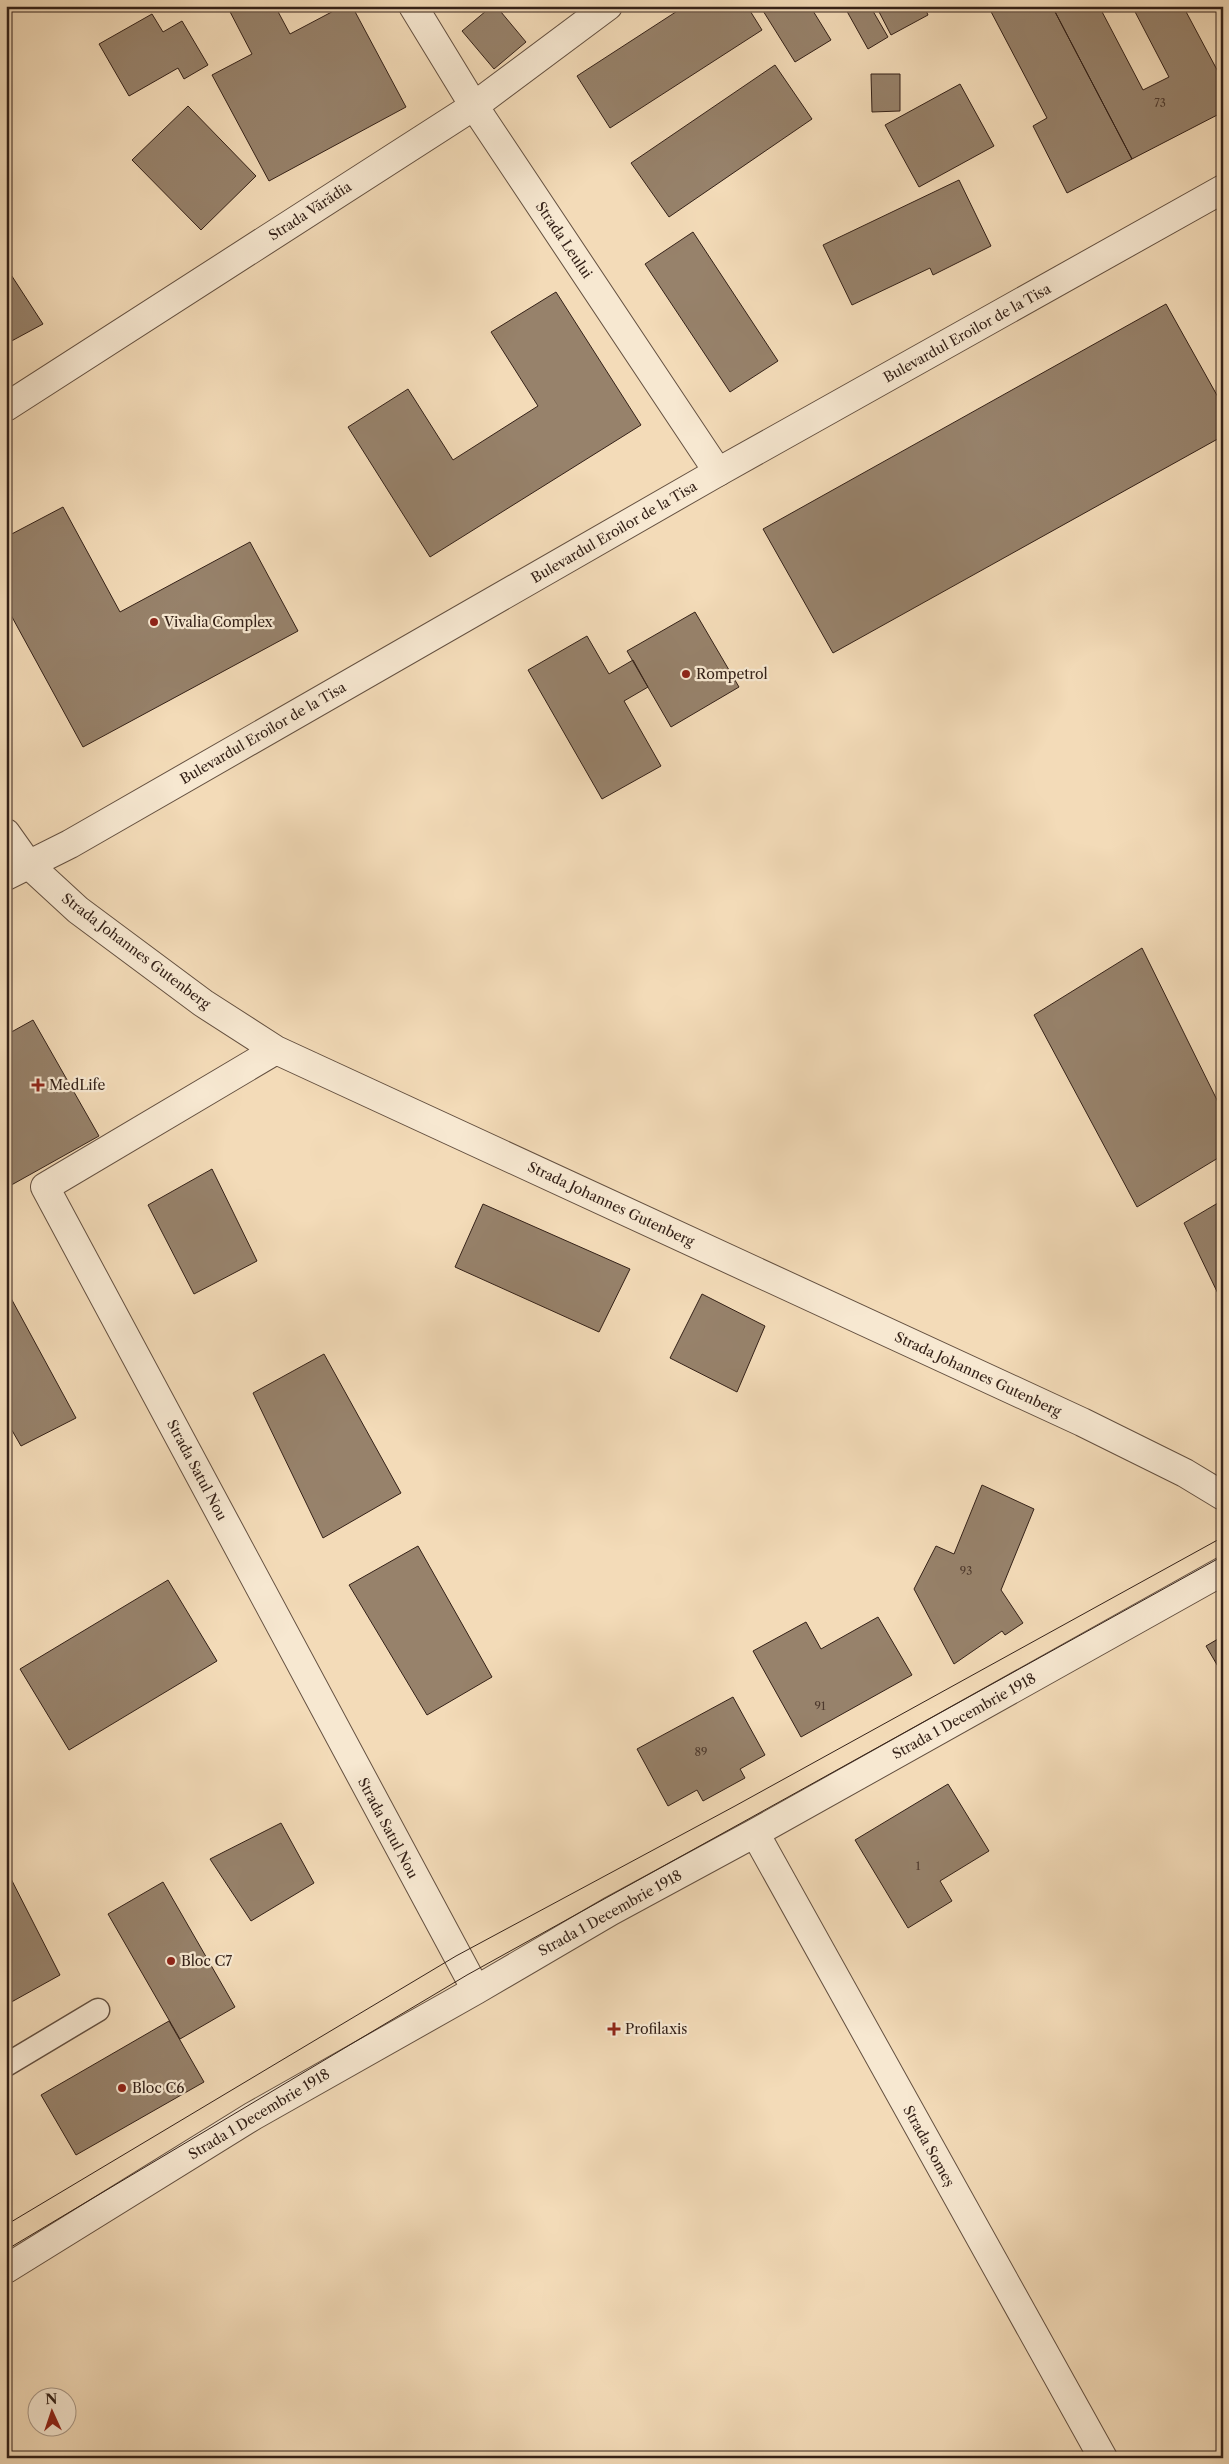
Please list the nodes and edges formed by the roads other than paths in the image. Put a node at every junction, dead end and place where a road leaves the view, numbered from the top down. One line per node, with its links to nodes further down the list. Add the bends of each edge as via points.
1 (413, 6): 3 (street, Strada Leului)
2 (608, 6): 3 (street, Strada Vărădia)
3 (474, 106): 5 (street, Strada Vărădia); 6 (street, Strada Leului)
4 (1223, 189): 6 (street, Bulevardul Eroilor de la Tisa)
5 (6, 407)
6 (718, 472): 8 (street, Bulevardul Eroilor de la Tisa, via 70,844)
7 (6, 833): 8 (street, Strada Johannes Gutenberg)
8 (17, 870): 9 (street, Strada Johannes Gutenberg, via 78,910 203,1003)
9 (276, 1050): 10 (street, Strada Johannes Gutenberg, via 1082,1422 1185,1473); 13 (street, Strada Satul Nou, via 45,1187)
10 (1223, 1496)
11 (1223, 1570): 12 (street, Strada 1 Decembrie 1918)
12 (755, 1833): 13 (street, Strada 1 Decembrie 1918, via 611,1911); 17 (street, Strada Someș)
13 (476, 1990): 16 (street, Strada 1 Decembrie 1918, via 253,2116)
14 (98, 2010): 15 (lane)
15 (6, 2065)
16 (6, 2269)
17 (1103, 2458)

